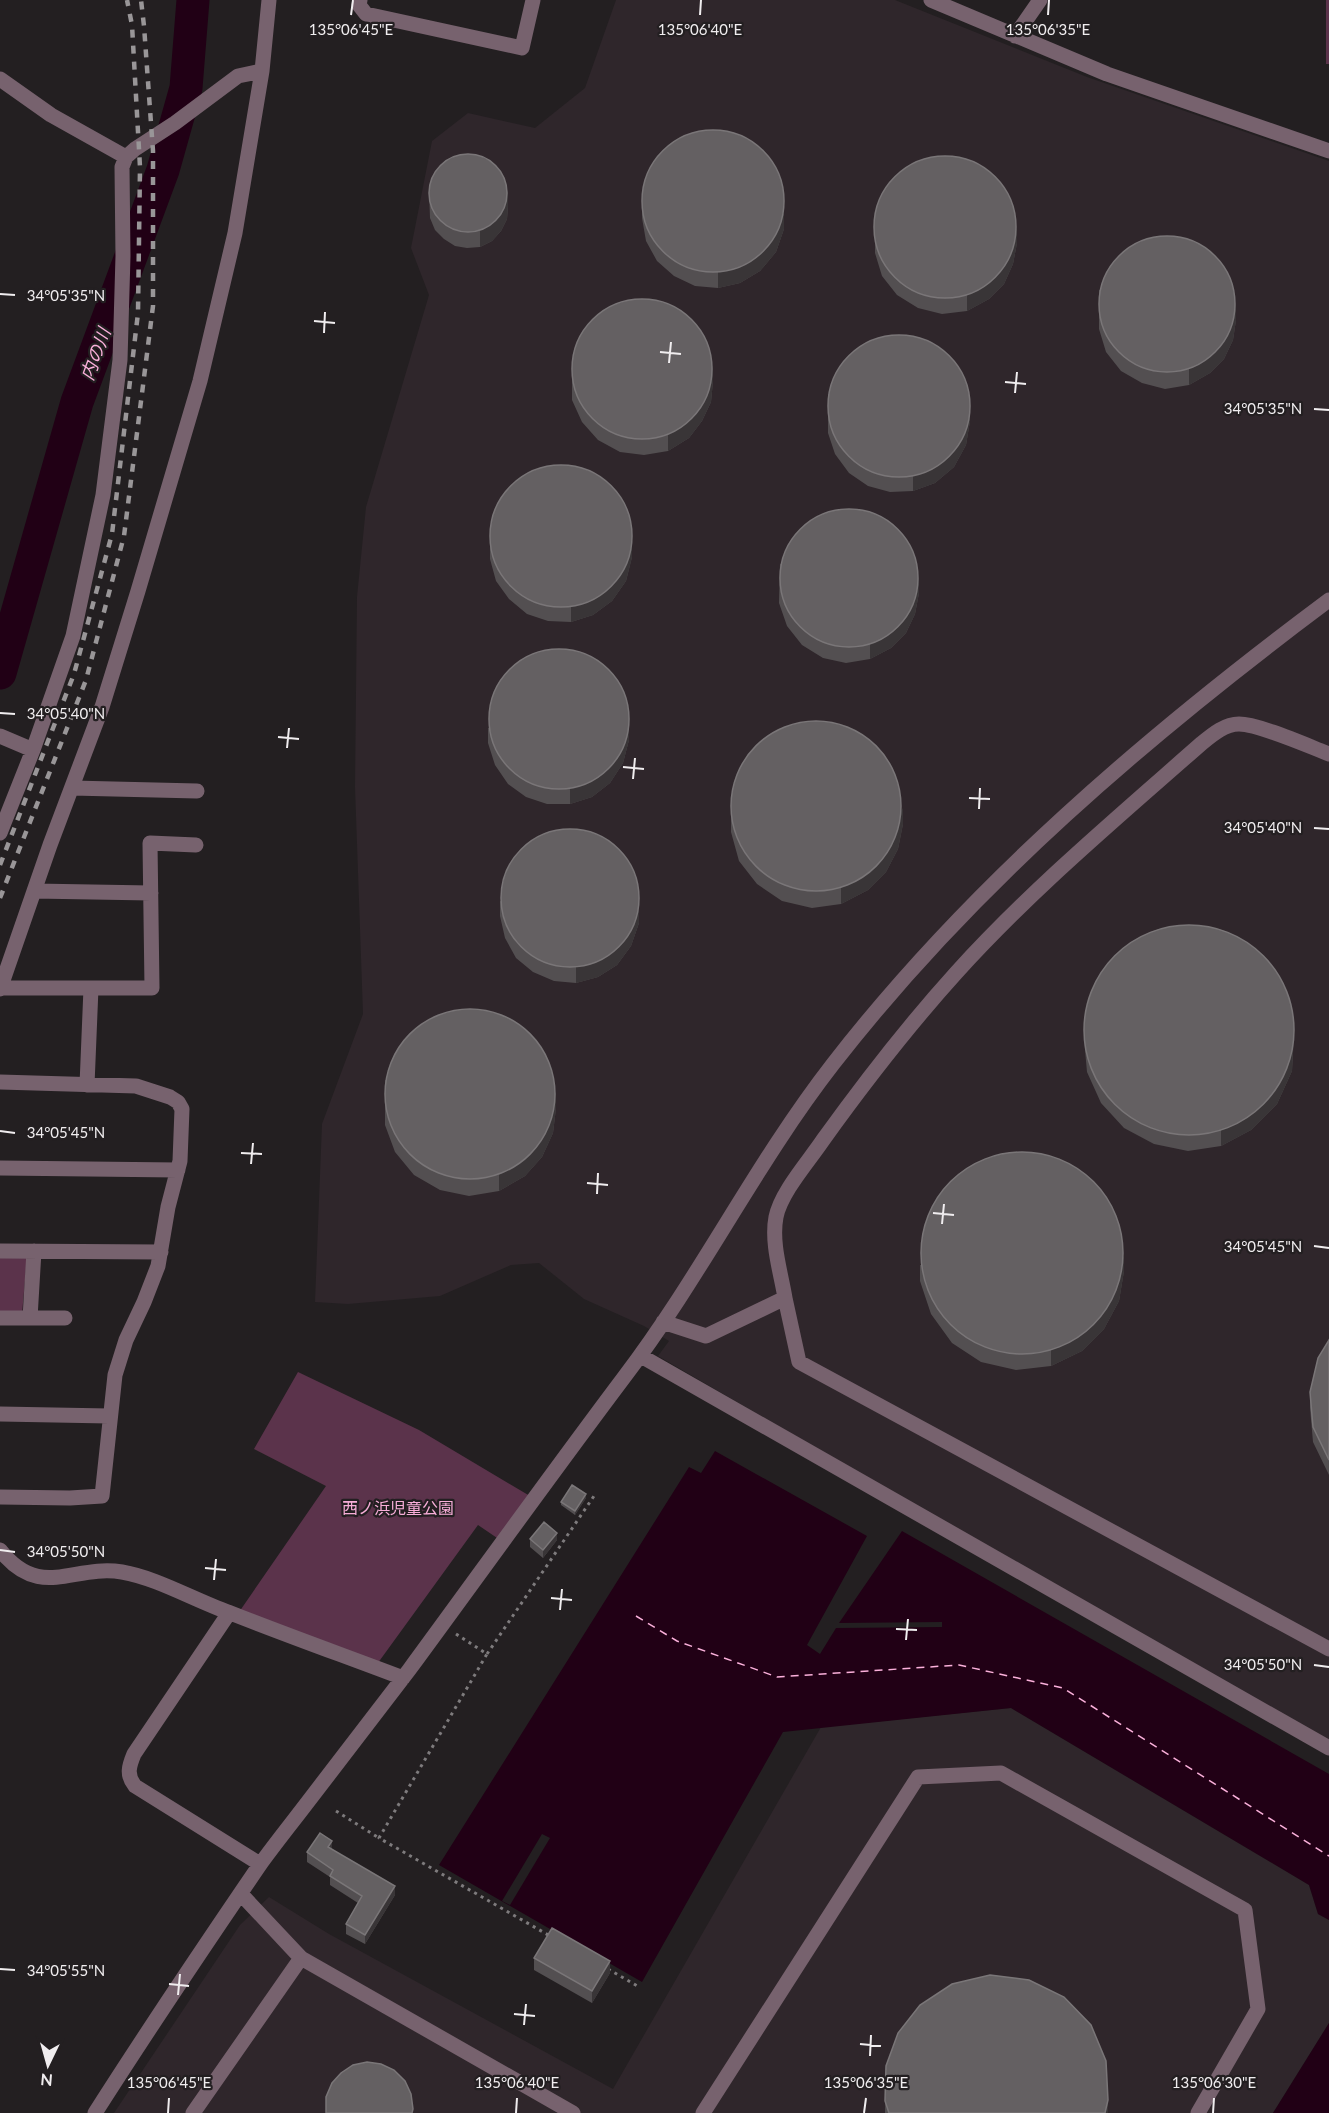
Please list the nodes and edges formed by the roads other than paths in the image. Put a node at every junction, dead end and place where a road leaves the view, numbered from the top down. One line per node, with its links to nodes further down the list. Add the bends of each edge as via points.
1 (269, 0): 7 (street)
2 (360, 0): 3 (street, via 366,14 522,48)
3 (533, 0)
4 (931, 0): 6 (street)
5 (1040, 0): 6 (street)
6 (1016, 36): 9 (street, via 1107,74)
7 (262, 71): 10 (street, via 238,76); 15 (street, via 236,233 200,381 102,707)
8 (0, 79): 10 (street, via 51,115)
9 (1329, 151)
10 (126, 158): 13 (street, via 122,167 120,360 103,495 73,636)
11 (1329, 600): 34 (street, via 1179,716 1008,870 921,959 839,1056 791,1121)
12 (0, 736): 13 (street)
13 (33, 750): 17 (street)
14 (1329, 754): 30 (street, via 1255,727 1225,727 1202,743 1011,916 956,973 880,1065 782,1200 774,1234)
15 (72, 788): 16 (street); 19 (street)
16 (197, 791)
17 (0, 833)
18 (196, 845): 20 (street, via 150,843)
19 (34, 891): 20 (street); 22 (street)
20 (151, 892): 21 (street, via 152,988)
21 (91, 988): 22 (street); 24 (street)
22 (0, 989)
23 (0, 1082): 24 (street)
24 (87, 1085): 26 (street, via 136,1086 178,1102 182,1109)
25 (0, 1168): 26 (street)
26 (177, 1170): 29 (street)
27 (0, 1251): 28 (street)
28 (34, 1251): 29 (street); 32 (street)
29 (160, 1252): 37 (street, via 153,1280 120,1357)
30 (785, 1298): 34 (street, via 706,1336); 41 (street, via 799,1362)
31 (0, 1318): 32 (street)
32 (30, 1318): 33 (street)
33 (64, 1318)
34 (663, 1322): 35 (street)
35 (641, 1356): 42 (street); 43 (street)
36 (0, 1414): 37 (street)
37 (109, 1416): 38 (street, via 102,1496)
38 (0, 1497)
39 (0, 1550): 40 (street, via 15,1566 35,1576 124,1572)
40 (229, 1613): 42 (street); 44 (street, via 134,1754 129,1773 135,1786)
41 (1329, 1649)
42 (403, 1678): 44 (street)
43 (1329, 1748)
44 (260, 1864): 45 (street)
45 (241, 1894): 46 (street); 47 (street)
46 (301, 1958): 48 (street); 49 (street)
47 (95, 2113)
48 (193, 2113)
49 (573, 2113)
50 (703, 2113): 51 (street, via 918,1777 1001,1773 1245,1910 1258,2009)
51 (1198, 2113)

